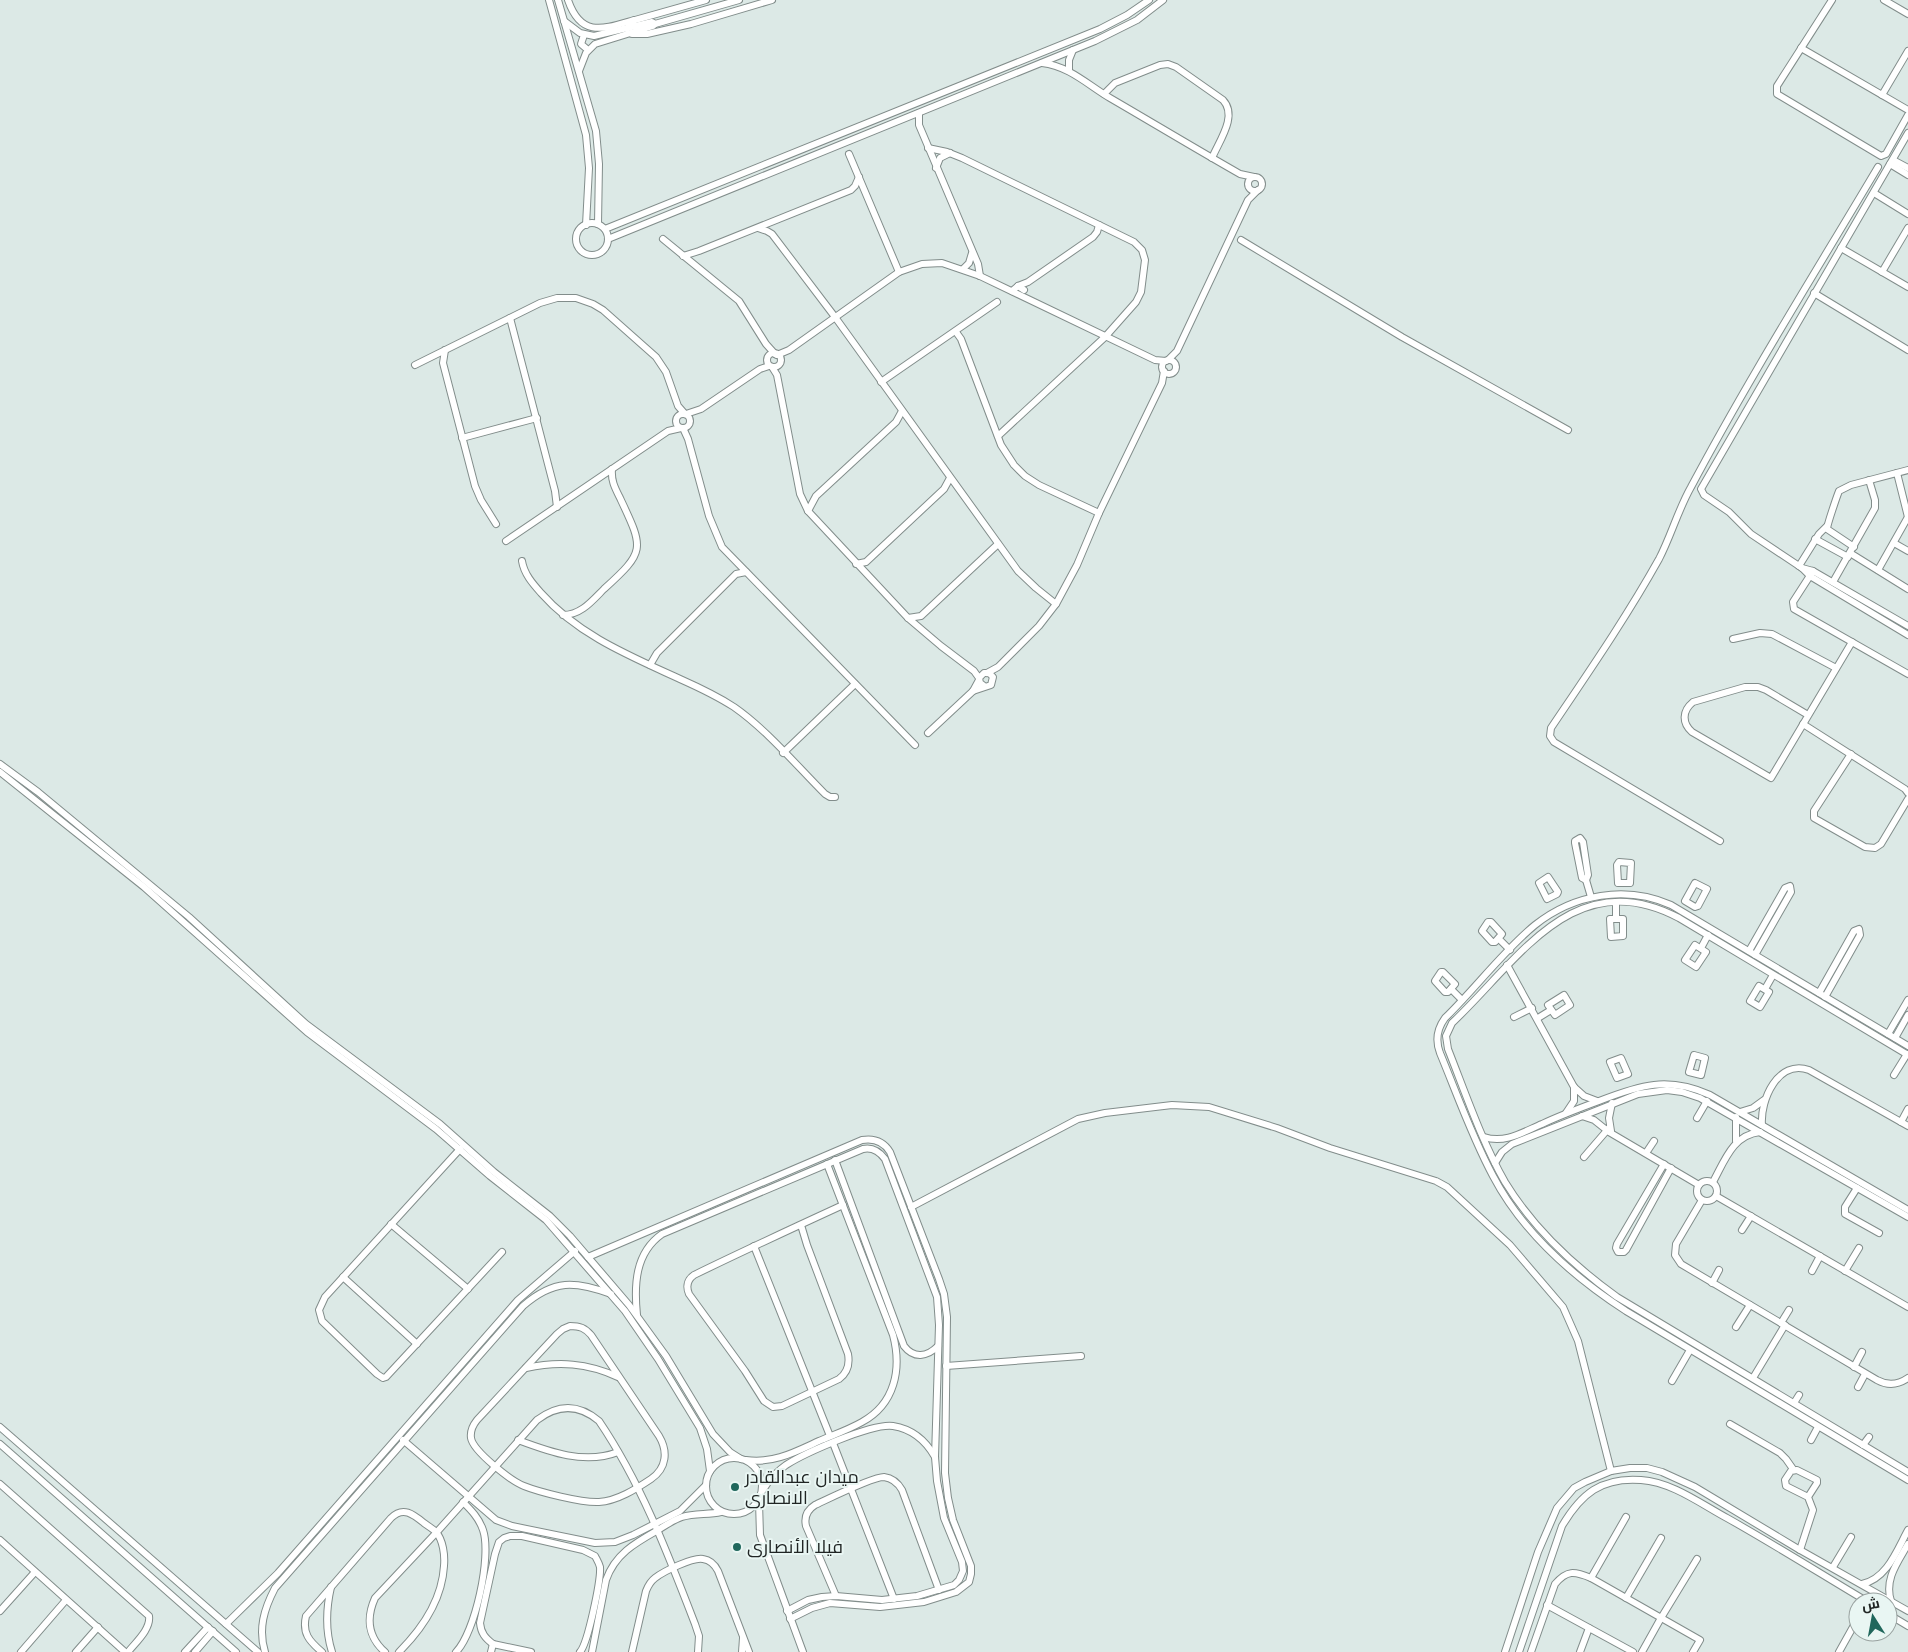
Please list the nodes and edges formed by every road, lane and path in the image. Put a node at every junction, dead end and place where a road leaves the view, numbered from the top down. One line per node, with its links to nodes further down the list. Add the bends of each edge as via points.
1 (549, 0): 28 (street)
2 (558, 0): 13 (street)
3 (568, 0): 12 (street, via 576,18 589,27 603,29)
4 (706, 0): 12 (street)
5 (739, 0): 14 (street)
6 (772, 0): 14 (street, via 656,32)
7 (1148, 0): 58 (street, via 1100,29)
8 (1832, 0): 16 (street)
9 (1884, 0): 11 (street)
10 (1161, 1): 18 (street, via 1127,26)
11 (1908, 14)
12 (635, 20): 14 (street)
13 (564, 21): 15 (street); 21 (street)
14 (628, 31): 15 (street, via 598,36); 17 (street, via 599,42)
15 (584, 34): 17 (street, via 581,44)
16 (1801, 48): 24 (street); 29 (street, via 1777,86 1777,94 1881,156 1886,154)
17 (588, 50): 21 (street)
18 (1073, 50): 20 (street); 22 (street)
19 (1908, 51): 24 (street)
20 (1041, 63): 22 (street); 27 (street)
21 (579, 71): 26 (street)
22 (1069, 71): 23 (street)
23 (1104, 94): 36 (street); 36 (street, via 1115,83 1160,65 1174,65 1228,107 1229,120)
24 (1882, 95): 25 (street)
25 (1908, 110)
26 (590, 111): 28 (street); 53 (street, via 599,154)
27 (919, 113): 30 (street); 31 (street)
28 (581, 115): 54 (street, via 588,157)
29 (1908, 115)
30 (908, 118): 31 (street); 60 (street)
31 (919, 125): 33 (street)
32 (1908, 133): 37 (street)
33 (928, 148): 34 (street); 39 (street)
34 (950, 153): 39 (street, via 940,158); 55 (street)
35 (849, 154): 43 (street)
36 (1212, 158): 41 (street)
37 (1892, 162): 40 (street); 42 (street); 49 (street)
38 (1878, 167): 115 (street)
39 (936, 168): 65 (street)
40 (1908, 168)
41 (1240, 174): 44 (street); 45 (street)
42 (1908, 175)
43 (859, 177): 46 (street); 48 (street)
44 (1254, 177): 45 (street); 47 (street, via 1262,181)
45 (1249, 185): 47 (street, via 1252,190); 50 (street)
46 (851, 190): 48 (street); 52 (street)
47 (1258, 190): 50 (street)
48 (865, 192): 69 (street)
49 (1874, 193): 51 (street); 63 (street)
50 (1248, 200): 85 (street)
51 (1908, 214)
52 (775, 221): 56 (street); 59 (street)
53 (598, 224): 54 (street); 58 (street)
54 (586, 225): 60 (street, via 577,237 578,247 583,252 599,253 605,249)
55 (1099, 225): 72 (street, via 1093,236); 82 (street, via 1138,244 1144,256 1138,299)
56 (758, 228): 59 (street); 64 (street)
57 (1908, 228): 70 (street)
58 (605, 230): 60 (street)
59 (772, 234): 79 (street)
60 (608, 239)
61 (663, 239): 66 (street)
62 (1241, 240): 104 (street, via 1402,337)
63 (1841, 248): 70 (street); 76 (street)
64 (699, 251): 66 (street); 67 (street)
65 (972, 253): 68 (street, via 969,264); 71 (street)
66 (683, 256): 67 (street)
67 (697, 267): 87 (street, via 739,301)
68 (963, 269): 69 (street, via 929,263); 71 (street)
69 (899, 272): 79 (street)
70 (1882, 272): 74 (street)
71 (980, 276): 75 (street)
72 (1028, 282): 73 (street); 77 (street)
73 (1018, 286): 75 (street); 77 (street)
74 (1908, 286)
75 (1012, 291): 77 (street)
76 (1814, 292): 84 (street); 117 (street)
77 (1025, 294): 82 (street)
78 (997, 302): 81 (street)
79 (835, 317): 87 (street); 94 (street)
80 (510, 318): 83 (street); 95 (street, via 557,298 576,298 593,304 656,357 666,372); 99 (street)
81 (956, 332): 94 (street); 106 (street)
82 (1105, 337): 88 (street); 106 (street)
83 (445, 350): 86 (street); 90 (street)
84 (1908, 350)
85 (1177, 351): 89 (street); 92 (street)
86 (430, 357): 90 (street); 91 (street)
87 (773, 360): 96 (street); 120 (street)
88 (1155, 360): 89 (street); 93 (street)
89 (1167, 360): 92 (street); 93 (street, via 1163,365)
90 (442, 363): 107 (street)
91 (415, 365)
92 (1176, 365): 93 (street, via 1175,371)
93 (1165, 371): 125 (street)
94 (881, 382): 97 (street)
95 (678, 406): 98 (street); 100 (street)
96 (700, 409): 98 (street); 103 (street)
97 (902, 411): 101 (street); 102 (street)
98 (686, 414): 100 (street); 103 (street, via 690,418)
99 (537, 418): 107 (street); 119 (street)
100 (676, 418): 103 (street, via 677,425); 105 (street)
101 (908, 420): 102 (street); 112 (street)
102 (896, 422): 121 (street)
103 (686, 426): 105 (street); 138 (street, via 702,493 716,534 722,547)
104 (1568, 430)
105 (668, 431): 108 (street)
106 (998, 436): 125 (street, via 1009,459 1025,476 1039,486)
107 (462, 438): 127 (street, via 475,486)
108 (612, 469): 111 (street); 114 (street)
109 (1908, 470): 110 (street)
110 (1896, 473): 113 (street); 126 (street)
111 (600, 477): 114 (street); 122 (street)
112 (950, 478): 116 (street); 118 (street)
113 (1869, 480): 128 (street, via 1839,491); 133 (street, via 1876,500 1875,508)
114 (613, 484): 149 (street, via 636,533 637,549 627,568)
115 (1693, 484): 117 (street); 177 (street, via 1658,561 1551,728 1550,736 1554,742)
116 (956, 486): 118 (street); 132 (street)
117 (1702, 487): 140 (street, via 1704,496 1729,512 1747,531)
118 (944, 489): 137 (street)
119 (555, 491): 122 (street); 123 (street)
120 (800, 494): 121 (street); 124 (street)
121 (816, 496): 124 (street)
122 (567, 500): 123 (street)
123 (556, 507): 130 (street)
124 (808, 511): 139 (street)
125 (1099, 513): 148 (street)
126 (1908, 517): 131 (street)
127 (496, 524)
128 (1827, 526): 129 (street); 133 (street, via 1829,531)
129 (1815, 539): 135 (street); 140 (street)
130 (506, 541)
131 (1894, 543): 134 (street); 141 (street)
132 (998, 544): 148 (street, via 1025,578); 151 (street)
133 (1854, 547): 135 (street)
134 (1908, 551)
135 (1849, 555): 141 (street); 146 (street)
136 (522, 561): 150 (street, via 528,577)
137 (866, 562): 139 (street); 143 (street)
138 (738, 564): 142 (street); 145 (street)
139 (856, 564): 143 (street)
140 (1801, 567): 144 (street)
141 (1878, 570): 147 (street)
142 (746, 572): 145 (street); 165 (street)
143 (865, 573): 152 (street)
144 (1811, 573): 146 (street); 156 (street); 158 (street, via 1793,602 1794,609)
145 (736, 574): 159 (street, via 657,653)
146 (1833, 582): 153 (street)
147 (1908, 588)
148 (1056, 604): 160 (street)
149 (580, 612): 150 (street); 154 (street)
150 (563, 616): 154 (street)
151 (921, 616): 152 (street); 155 (street)
152 (908, 618): 155 (street)
153 (1908, 626)
154 (579, 628): 159 (street)
155 (921, 630): 163 (street)
156 (1908, 635)
157 (1733, 639): 161 (street, via 1760,633 1772,634)
158 (1852, 642): 161 (street); 162 (street)
159 (650, 665): 170 (street, via 729,704)
160 (998, 667): 163 (street); 164 (street)
161 (1836, 668): 166 (street)
162 (1908, 674)
163 (983, 678): 164 (street, via 991,684); 164 (street, via 992,675); 168 (street)
164 (993, 680)
165 (855, 684): 169 (street); 170 (street)
166 (1808, 715): 167 (street); 167 (street, via 1754,686 1698,700 1689,705 1685,714 1686,724 1692,732 1771,778)
167 (1803, 724): 171 (street)
168 (928, 733)
169 (915, 745)
170 (783, 753): 175 (street, via 825,794)
171 (1851, 754): 174 (street); 176 (street, via 1814,811 1813,816 1817,820 1865,847 1875,848 1881,844)
172 (0, 764): 212 (street, via 182,912)
173 (0, 772): 212 (street, via 144,888 283,1011)
174 (1908, 793)
175 (835, 797)
176 (1908, 799)
177 (1720, 841)
178 (1586, 880): 178 (street, via 1585,850 1580,838 1575,843 1581,876); 182 (street)
179 (1623, 884): 180 (street)
180 (1622, 894): 182 (street); 187 (street, via 1654,898)
181 (1553, 896): 186 (street)
182 (1588, 898): 185 (street); 186 (street)
183 (1616, 902): 185 (street); 189 (street); 190 (street, via 1637,903 1663,910)
184 (1690, 904): 187 (street)
185 (1587, 907): 195 (street, via 1546,929)
186 (1560, 908): 193 (street, via 1536,924)
187 (1685, 912): 194 (street)
188 (1774, 915): 194 (street)
189 (1616, 918)
190 (1708, 936): 192 (street); 196 (street)
191 (1499, 939): 193 (street)
192 (1701, 948)
193 (1510, 950): 201 (street)
194 (1752, 953): 199 (street)
195 (1507, 965): 203 (street); 234 (street, via 1452,1023 1446,1036)
196 (1773, 975): 198 (street); 209 (street)
197 (1451, 989): 201 (street)
198 (1765, 989)
199 (1819, 993): 200 (street); 200 (street, via 1845,955)
200 (1825, 997): 208 (street)
201 (1462, 1000): 281 (street, via 1440,1026 1438,1045 1498,1186 1535,1235 1568,1268 1610,1301)
202 (1908, 1000): 210 (street)
203 (1532, 1008): 206 (street); 207 (street)
204 (1551, 1010): 207 (street)
205 (1908, 1015): 211 (street)
206 (1514, 1017)
207 (1538, 1018): 218 (street)
208 (1865, 1021): 209 (street); 210 (street)
209 (1862, 1028): 214 (street)
210 (1888, 1034): 211 (street)
211 (1895, 1038): 213 (street)
212 (326, 1044): 239 (street); 266 (street, via 445,1128 550,1216)
213 (1908, 1046)
214 (1907, 1054): 216 (street)
215 (1694, 1074): 219 (street)
216 (1894, 1075)
217 (1623, 1076): 220 (street)
218 (1574, 1087): 223 (street); 226 (street, via 1574,1101)
219 (1690, 1087): 220 (street, via 1658,1084); 227 (street, via 1710,1095)
220 (1628, 1090): 223 (street)
221 (1765, 1100): 227 (street); 230 (street, via 1780,1075 1790,1069 1802,1068); 232 (street)
222 (1707, 1101): 224 (street, via 1682,1092 1660,1090); 227 (street); 229 (street)
223 (1597, 1102): 226 (street)
224 (1612, 1103): 228 (street); 233 (street)
225 (1908, 1109): 230 (street)
226 (1566, 1113): 236 (street)
227 (1737, 1114): 232 (street); 238 (street)
228 (1580, 1116): 233 (street); 236 (street)
229 (1697, 1118)
230 (1901, 1122): 231 (street)
231 (1908, 1126)
232 (1761, 1128): 235 (street); 238 (street)
233 (1610, 1130): 240 (street); 241 (street)
234 (1484, 1137): 236 (street); 243 (street)
235 (1778, 1138): 249 (street); 254 (street)
236 (1511, 1141): 243 (street)
237 (1654, 1141): 240 (street)
238 (1736, 1142): 247 (street)
239 (460, 1149): 257 (street); 263 (street, via 546,1220)
240 (1646, 1153): 245 (street)
241 (1584, 1157)
242 (835, 1160): 244 (street); 283 (street, via 904,1346 920,1355 932,1352); 283 (street, via 866,1148 877,1151 885,1159 935,1290 939,1316)
243 (1495, 1163): 280 (street, via 1521,1206 1576,1265 1617,1297)
244 (827, 1164): 252 (street); 277 (street, via 658,1237 644,1253 636,1276)
245 (1664, 1164): 246 (street); 246 (street, via 1617,1244 1618,1252 1626,1250)
246 (1671, 1168): 248 (street)
247 (1713, 1182): 248 (street, via 1705,1180); 250 (street, via 1717,1188)
248 (1698, 1184): 251 (street, via 1697,1194)
249 (1857, 1188): 256 (street); 260 (street, via 1845,1207 1845,1214)
250 (1716, 1196): 251 (street, via 1710,1201); 255 (street)
251 (1702, 1200): 271 (street, via 1675,1251 1681,1264)
252 (843, 1205): 258 (street); 303 (street, via 893,1335 898,1367 891,1389 879,1408 862,1422)
253 (911, 1207): 266 (street, via 888,1149 877,1140 866,1139); 287 (street, via 944,1294); 317 (street, via 1072,1122 1098,1114 1172,1105 1200,1106 1227,1112 1436,1181 1447,1187 1510,1245 1563,1307 1578,1341)
254 (1908, 1210)
255 (1750, 1216): 259 (street); 265 (street)
256 (1908, 1217)
257 (391, 1224): 270 (street); 272 (street)
258 (801, 1225): 261 (street); 296 (street, via 849,1361 842,1377)
259 (1742, 1230)
260 (1879, 1233)
261 (754, 1246): 296 (street); 296 (street, via 694,1275 688,1282 688,1291 766,1404 779,1407)
262 (1859, 1248): 269 (street)
263 (575, 1251): 273 (street); 302 (street, via 518,1300)
264 (502, 1252): 272 (street)
265 (1820, 1256): 268 (street); 269 (street)
266 (588, 1257): 277 (street)
267 (1719, 1270): 271 (street)
268 (1812, 1271)
269 (1845, 1271): 275 (street)
270 (343, 1277): 282 (street); 282 (street, via 321,1303 320,1315 327,1327 377,1374 386,1377)
271 (1712, 1283): 274 (street)
272 (468, 1289): 282 (street)
273 (612, 1295): 307 (street, via 570,1284 551,1288 533,1298); 316 (street, via 658,1359 700,1428)
274 (1750, 1305): 278 (street); 279 (street)
275 (1908, 1307)
276 (1789, 1310): 278 (street)
277 (637, 1316): 313 (street, via 666,1356 713,1434 730,1452)
278 (1783, 1324): 288 (street); 292 (street)
279 (1736, 1327)
280 (1680, 1334): 281 (street); 292 (street)
281 (1676, 1341): 284 (street)
282 (417, 1344)
283 (938, 1346): 312 (street)
284 (1690, 1350): 294 (street); 301 (street)
285 (1862, 1352): 288 (street)
286 (1081, 1356): 287 (street)
287 (946, 1366): 365 (street, via 946,1486 954,1520 972,1566 968,1582 956,1592 924,1602 880,1607 830,1603)
288 (1854, 1366): 290 (street)
289 (525, 1369): 291 (street, via 544,1364 582,1364); 291 (street, via 563,1328 578,1326 591,1335); 314 (street, via 471,1431 473,1444)
290 (1865, 1374): 293 (street, via 1889,1384); 295 (street)
291 (619, 1377): 322 (street, via 659,1436 665,1452 662,1468)
292 (1753, 1378): 298 (street)
293 (1908, 1378)
294 (1672, 1381)
295 (1858, 1387)
296 (812, 1392): 303 (street)
297 (1799, 1395): 298 (street)
298 (1794, 1403): 310 (street)
299 (1730, 1424): 315 (street, via 1780,1453)
300 (0, 1427): 328 (street)
301 (1818, 1427): 306 (street); 319 (street)
302 (398, 1436): 307 (street); 366 (street, via 278,1572)
303 (830, 1436): 313 (street, via 773,1460)
304 (1868, 1437): 310 (street)
305 (518, 1440): 311 (street, via 586,1458); 311 (street, via 546,1412 557,1408 580,1408 599,1421); 314 (street)
306 (1811, 1440)
307 (405, 1442): 326 (street); 381 (street, via 275,1588 263,1615)
308 (833, 1443): 312 (street, via 867,1429 893,1426 921,1438); 323 (street, via 787,1464); 324 (street)
309 (0, 1444): 330 (street)
310 (1863, 1445): 318 (street)
311 (618, 1452): 322 (street)
312 (935, 1457): 353 (street, via 941,1506 963,1568 957,1583)
313 (743, 1459): 316 (street, via 727,1459); 323 (street, via 759,1472)
314 (496, 1465): 322 (street, via 524,1486 591,1502 609,1500); 326 (street)
315 (1793, 1469): 325 (street, via 1785,1480 1786,1486); 325 (street, via 1817,1480)
316 (710, 1471): 321 (street)
317 (1611, 1471): 343 (street, via 1648,1468 1677,1478); 396 (street, via 1574,1488 1557,1508 1538,1552)
318 (1908, 1472)
319 (1908, 1480)
320 (0, 1484): 378 (street, via 150,1616 147,1628)
321 (706, 1485): 329 (street, via 710,1500); 334 (street, via 686,1506)
322 (638, 1488): 334 (street)
323 (763, 1490): 327 (street)
324 (851, 1490): 353 (street, via 881,1477 898,1484); 357 (street, via 815,1505 805,1519); 359 (street)
325 (1808, 1497): 343 (street, via 1813,1510)
326 (465, 1499): 333 (street); 337 (street); 386 (street, via 485,1537 486,1554 471,1627 465,1642)
327 (759, 1502): 329 (street, via 754,1508 739,1514); 363 (street, via 760,1535)
328 (91, 1507): 330 (street); 332 (street)
329 (721, 1512): 334 (street, via 682,1517)
330 (82, 1516): 335 (street)
331 (1626, 1518): 350 (street)
332 (107, 1520): 335 (street); 366 (street)
333 (512, 1526): 334 (street, via 605,1544); 338 (street)
334 (656, 1527): 345 (street); 348 (street, via 626,1549)
335 (97, 1530): 369 (street)
336 (1908, 1530): 351 (street, via 1884,1572)
337 (436, 1533): 352 (street, via 410,1512 400,1512); 384 (street, via 375,1598 369,1619 370,1629); 385 (street, via 444,1560 439,1590 422,1627)
338 (510, 1536): 347 (street, via 590,1552); 374 (street, via 497,1548 480,1623 483,1635)
339 (1851, 1537): 346 (street)
340 (1661, 1538): 358 (street)
341 (1, 1544): 349 (street)
342 (1908, 1544): 356 (street, via 1890,1578)
343 (1800, 1550): 346 (street)
344 (1697, 1559): 364 (street)
345 (674, 1568): 371 (street, via 696,1559 715,1565); 391 (street, via 654,1578 648,1586); 392 (street, via 699,1636)
346 (1833, 1568): 351 (street)
347 (600, 1569): 348 (street); 372 (street)
348 (609, 1571): 373 (street)
349 (35, 1572): 360 (street); 362 (street)
350 (1591, 1578): 358 (street); 361 (street, via 1575,1573 1561,1577)
351 (1862, 1584): 355 (street)
352 (331, 1586): 382 (street, via 310,1608 304,1624 309,1640); 383 (street, via 326,1618)
353 (940, 1590): 359 (street)
354 (1851, 1592): 397 (street, via 1689,1497 1658,1483 1626,1480 1596,1488 1572,1509 1562,1526)
355 (1876, 1592)
356 (1889, 1592)
357 (836, 1596): 359 (street); 363 (street, via 815,1598)
358 (1626, 1598): 364 (street)
359 (894, 1599)
360 (66, 1600): 367 (street); 376 (street)
361 (1547, 1605): 368 (street); 398 (street)
362 (0, 1611)
363 (787, 1611): 365 (street)
364 (1660, 1618): 401 (street); 402 (street, via 1700,1640)
365 (790, 1619): 395 (street)
366 (226, 1624): 380 (street)
367 (98, 1627): 377 (street); 378 (street)
368 (1590, 1628): 399 (street); 400 (street)
369 (211, 1629): 375 (street); 379 (street)
370 (1848, 1636): 403 (street)
371 (743, 1637): 393 (street); 394 (street)
372 (586, 1639): 373 (street); 389 (street)
373 (595, 1642): 390 (street)
374 (493, 1644): 387 (street); 388 (street)
375 (190, 1651)
376 (21, 1652)
377 (76, 1652)
378 (127, 1652)
379 (236, 1652)
380 (258, 1652)
381 (265, 1652)
382 (322, 1652)
383 (332, 1652)
384 (385, 1652)
385 (399, 1652)
386 (456, 1652)
387 (491, 1652)
388 (531, 1652)
389 (580, 1652)
390 (592, 1652)
391 (632, 1652)
392 (698, 1652)
393 (742, 1652)
394 (749, 1652)
395 (803, 1652)
396 (1505, 1652)
397 (1519, 1652)
398 (1531, 1652)
399 (1580, 1652)
400 (1633, 1652)
401 (1642, 1652)
402 (1693, 1652)
403 (1839, 1652)

